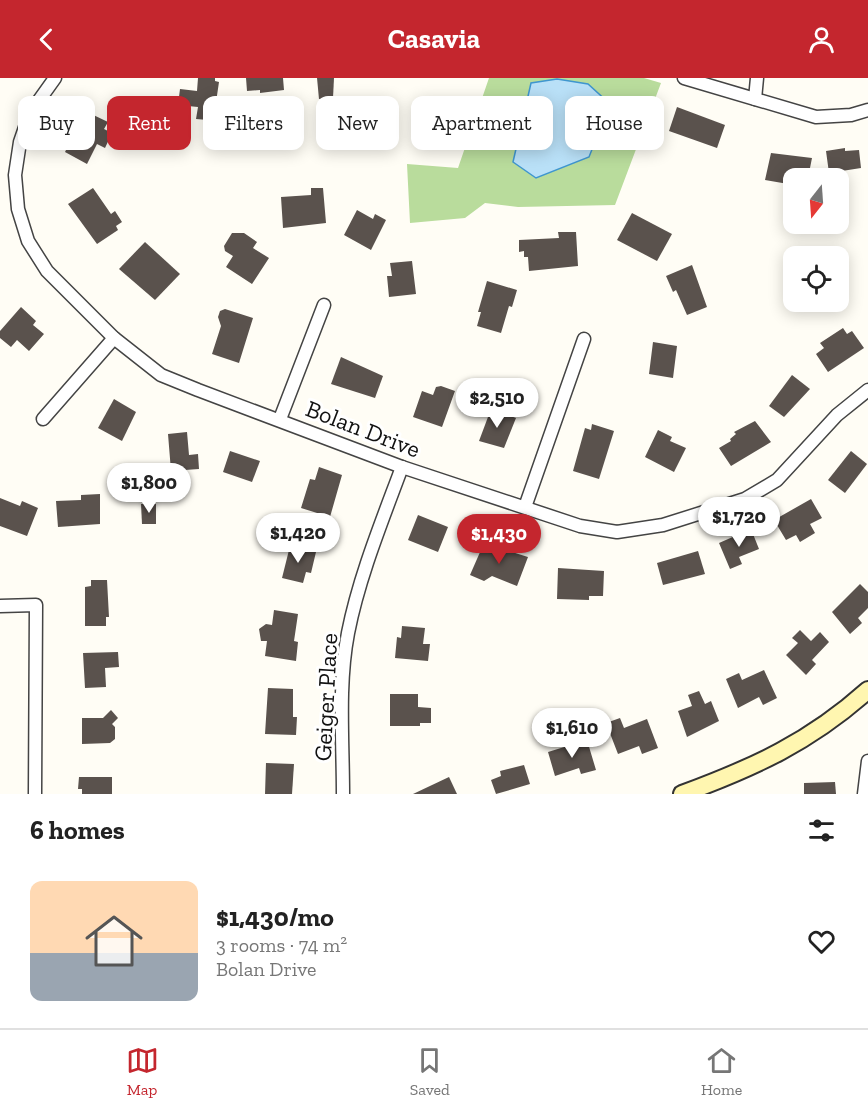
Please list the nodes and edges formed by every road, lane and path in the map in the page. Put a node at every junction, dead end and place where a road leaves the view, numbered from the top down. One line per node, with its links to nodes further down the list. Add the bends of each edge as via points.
1 (55, 78): 7 (street, Bolan Drive, via 30,113 20,142 15,175 18,209 28,241 47,271)
2 (684, 78): 4 (street)
3 (757, 78): 4 (street)
4 (755, 99): 5 (street, via 816,117)
5 (868, 110)
6 (324, 305): 11 (street)
7 (114, 338): 10 (street); 11 (street, Bolan Drive, via 161,375)
8 (584, 339): 13 (street)
9 (868, 390): 13 (street, Bolan Drive, via 837,416 777,480 745,499 663,525 617,532 580,526)
10 (43, 419)
11 (280, 419): 12 (street, Bolan Drive)
12 (402, 467): 13 (street, Bolan Drive); 18 (street, Geiger Place, via 347,635 343,673)
13 (525, 507)
14 (0, 606): 17 (street, via 36,605)
15 (868, 690): 19 (street, via 817,732 772,758)
16 (868, 761): 20 (street)
17 (35, 794)
18 (343, 794)
19 (682, 794)
20 (864, 794)

